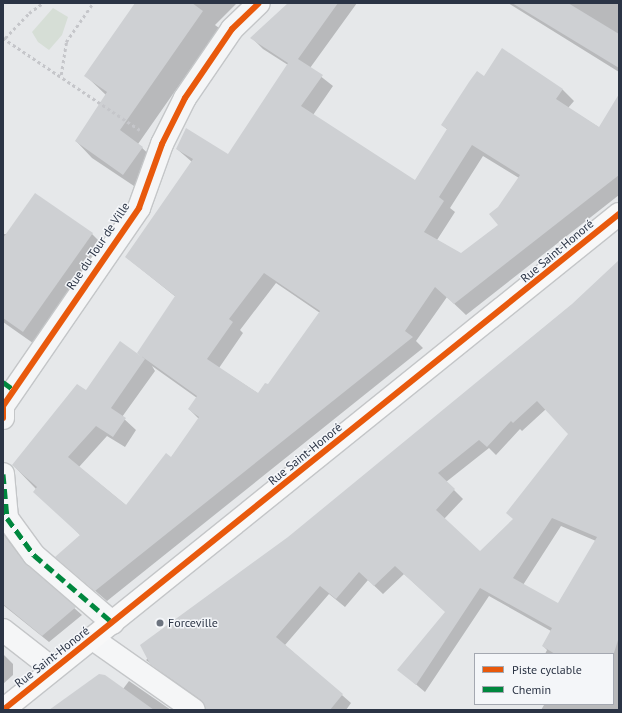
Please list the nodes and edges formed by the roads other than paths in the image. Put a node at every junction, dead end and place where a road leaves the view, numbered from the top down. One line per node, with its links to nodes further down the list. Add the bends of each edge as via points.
1 (258, 3): 3 (street, Rue du Tour de Ville, via 232,29 185,98 162,144 139,208)
2 (619, 214): 6 (street, Rue Saint-Honoré)
3 (8, 386): 4 (street, Rue du Tour de Ville)
4 (3, 418)
5 (3, 474): 6 (street, via 7,518 34,555)
6 (113, 623): 8 (street, Rue Saint-Honoré)
7 (3, 630): 9 (street)
8 (93, 639): 9 (street, Rue Saint-Honoré); 11 (street)
9 (53, 669): 10 (street, Rue Saint-Honoré)
10 (3, 710)
11 (194, 710)

